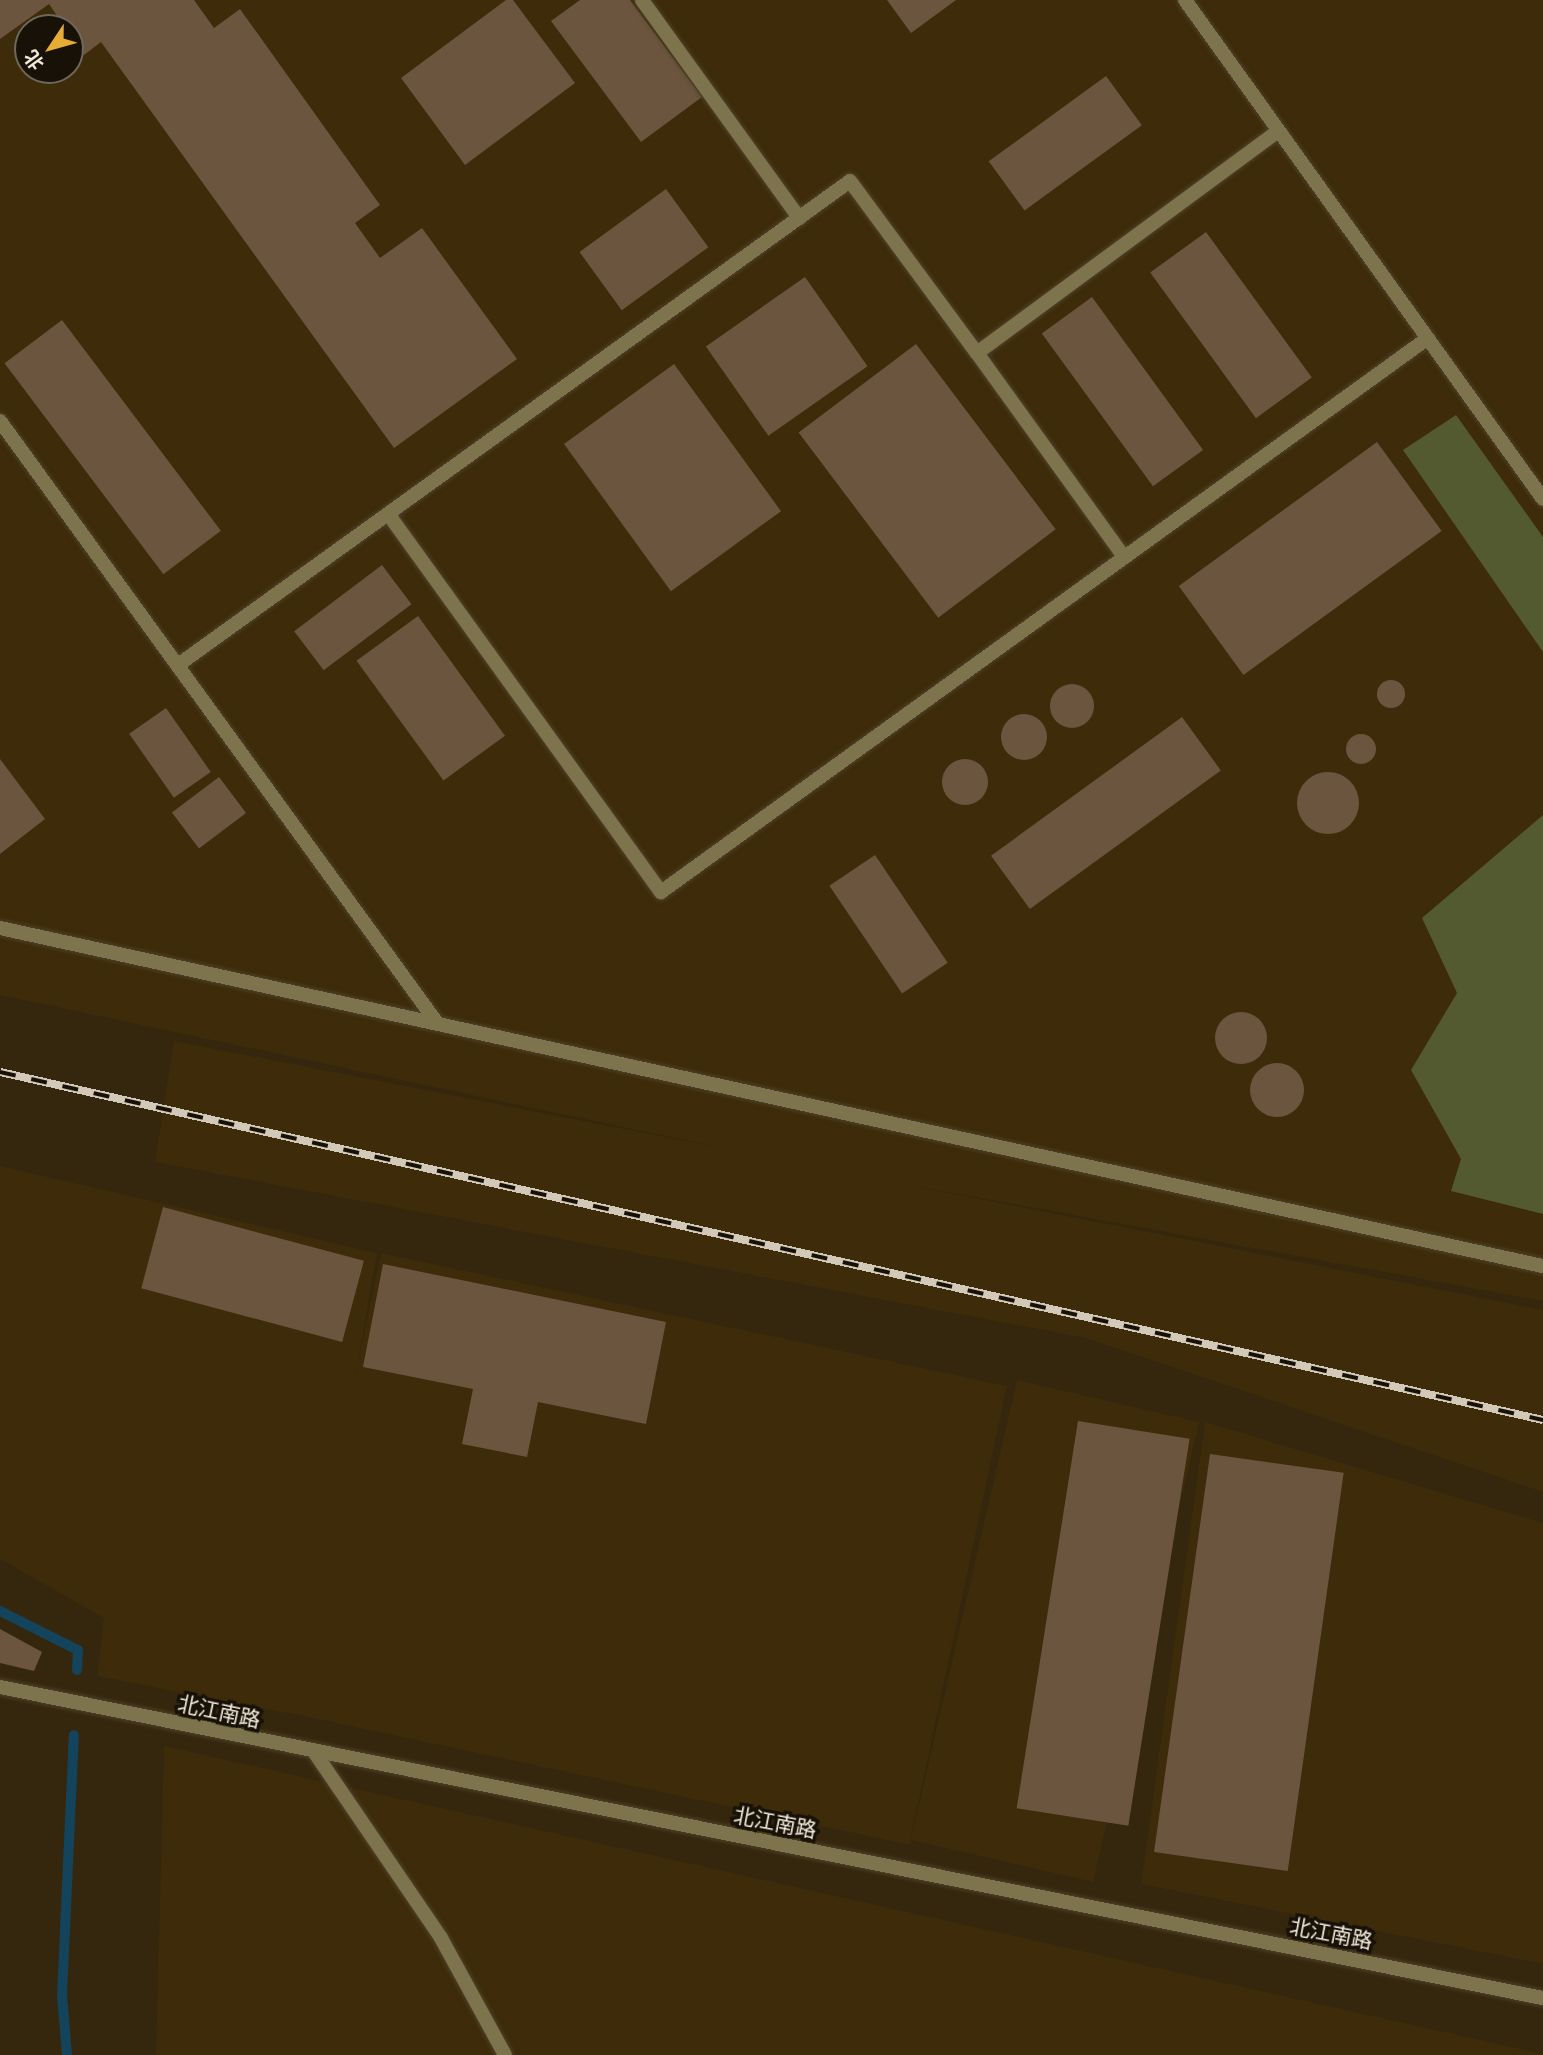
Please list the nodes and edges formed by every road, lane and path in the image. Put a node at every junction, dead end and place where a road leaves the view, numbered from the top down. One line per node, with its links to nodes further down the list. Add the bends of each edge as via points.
1 (642, 0): 4 (street)
2 (1185, 0): 3 (street)
3 (1278, 131): 5 (street); 6 (street)
4 (799, 218): 6 (street, via 850,181); 9 (street)
5 (1428, 338): 8 (street); 10 (street)
6 (977, 353): 10 (street)
7 (0, 421): 11 (street)
8 (1543, 499)
9 (389, 515): 10 (street, via 662,892); 11 (street)
10 (1124, 558)
11 (178, 665): 13 (street)
12 (0, 928): 13 (street)
13 (437, 1023): 14 (street)
14 (1543, 1266)
15 (0, 1687): 16 (street, 北江南路)
16 (315, 1753): 17 (street, 北江南路); 18 (street, via 441,1938)
17 (1543, 1998)
18 (505, 2055)

